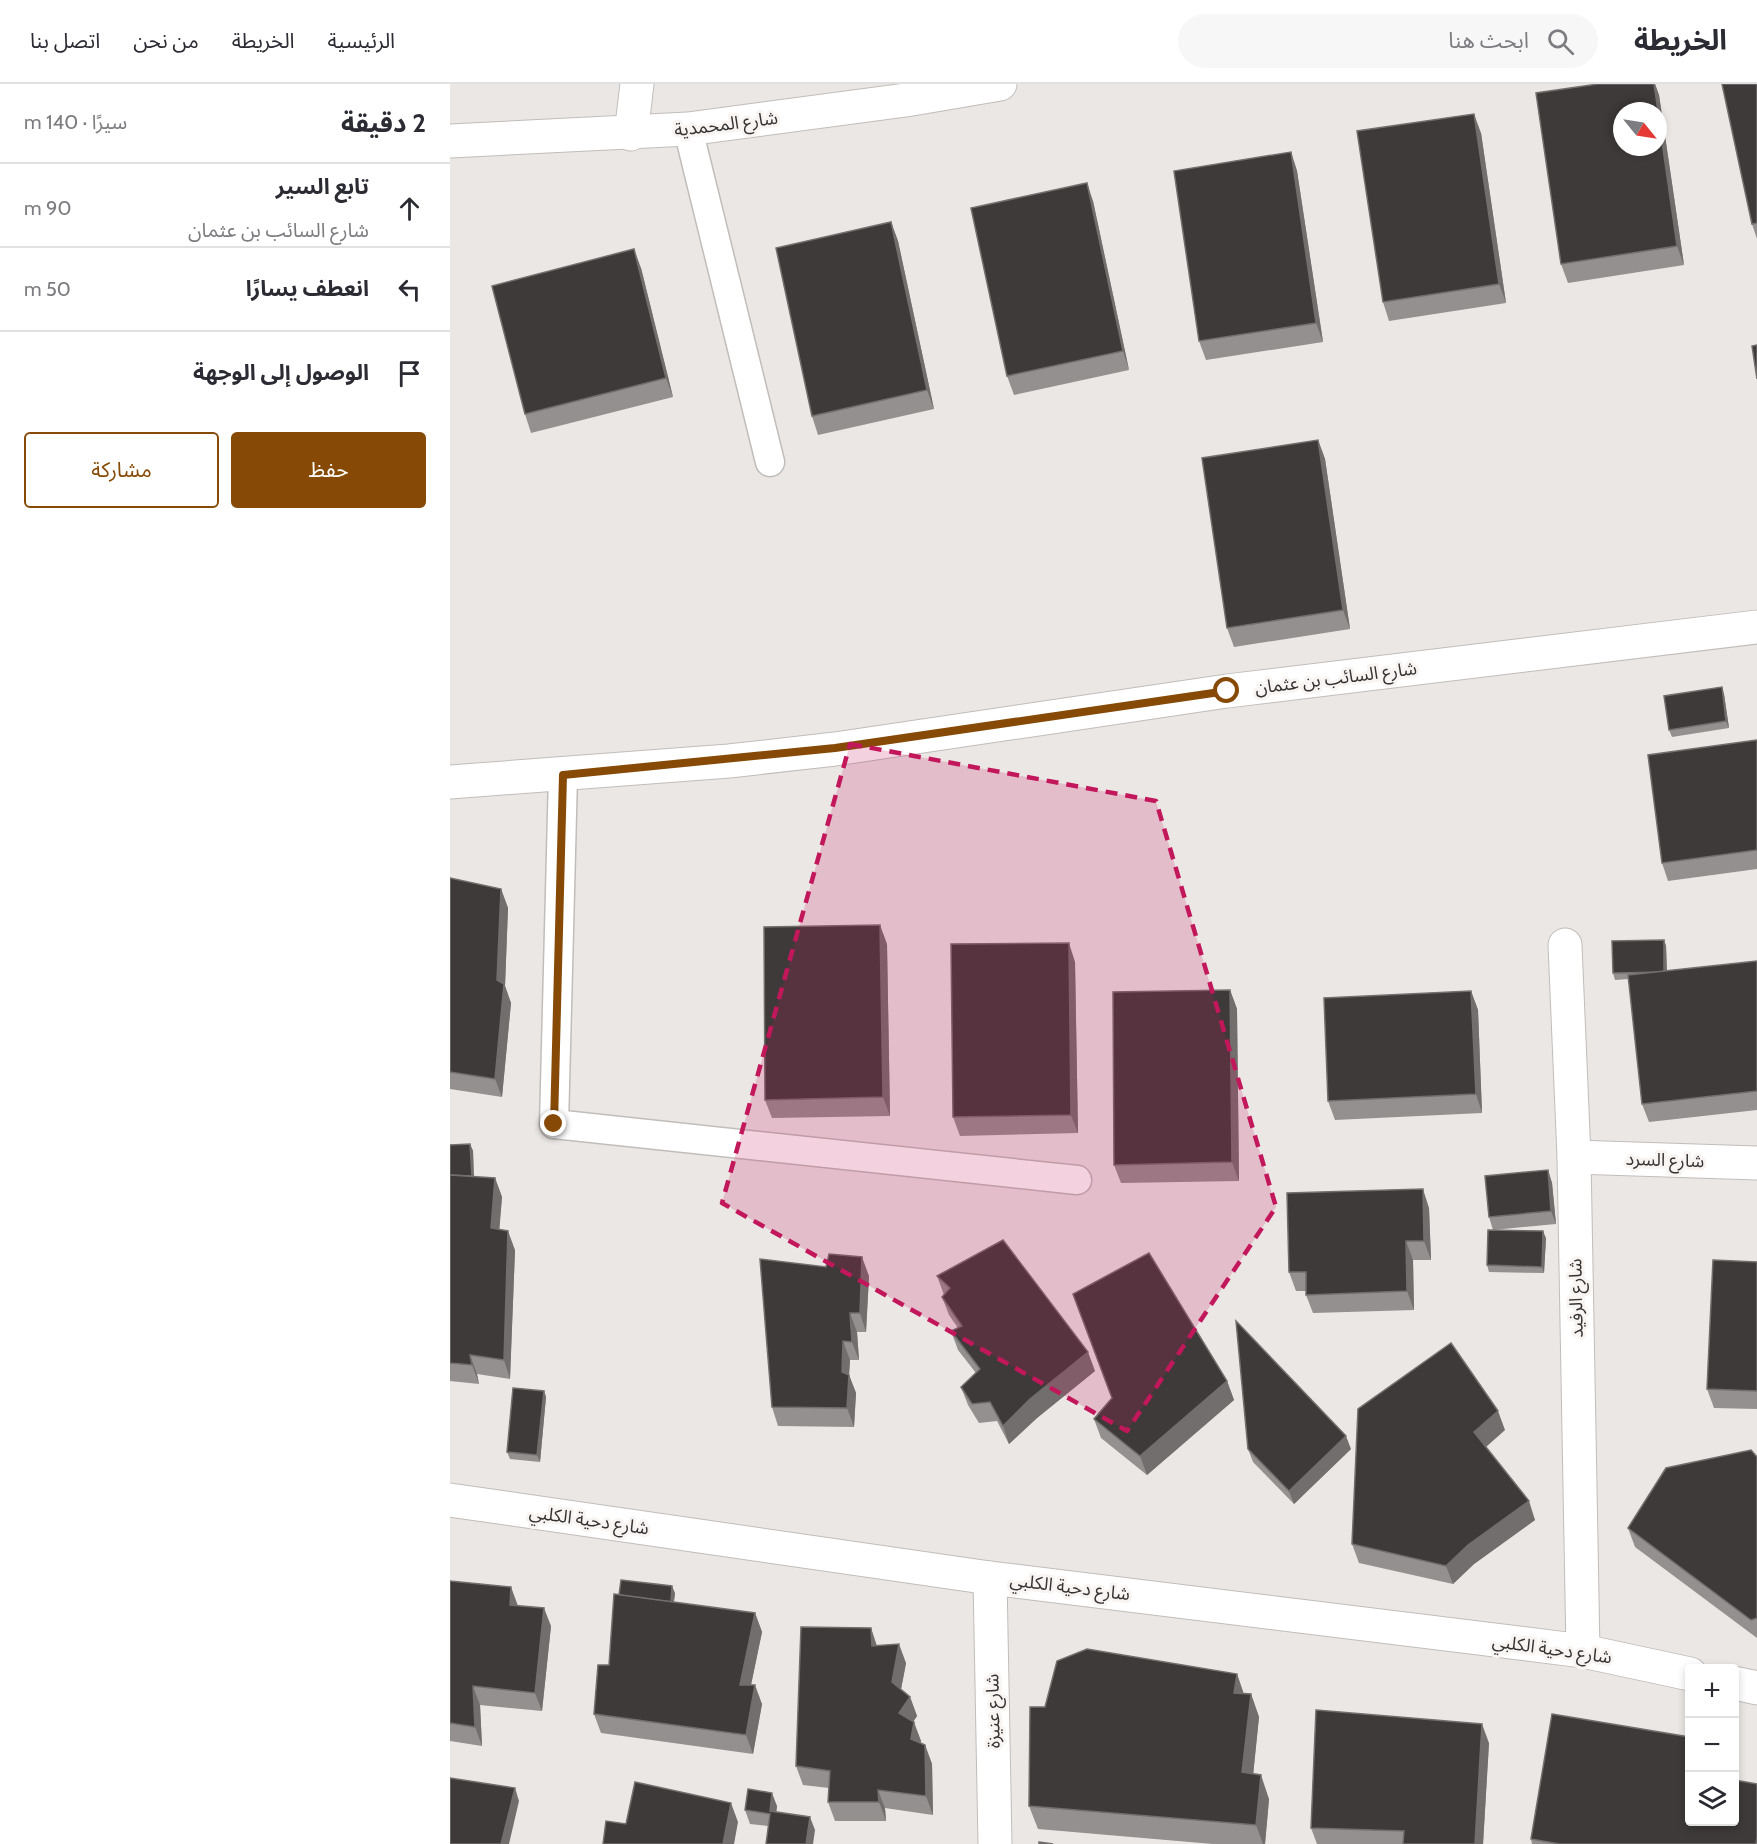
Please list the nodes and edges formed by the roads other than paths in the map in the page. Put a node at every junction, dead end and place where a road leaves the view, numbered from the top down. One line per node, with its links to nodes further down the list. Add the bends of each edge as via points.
1 (637, 84): 4 (street)
2 (1000, 84): 3 (street, شارع المحمدية)
3 (688, 129): 4 (street, شارع المحمدية); 6 (lane)
4 (631, 134): 5 (street, شارع المحمدية)
5 (450, 141)
6 (770, 462)
7 (1757, 627): 8 (street, شارع السائب بن عثمان, via 1227,691 823,750)
8 (563, 775): 9 (street, شارع السائب بن عثمان); 13 (lane, via 554,1124)
9 (450, 782)
10 (1565, 945): 11 (street, شارع الرفيد)
11 (1574, 1157): 12 (street, شارع السرد); 16 (street, شارع الرفيد)
12 (1757, 1163)
13 (1077, 1180)
14 (450, 1500): 15 (street, شارع دحية الكلبي)
15 (990, 1578): 16 (street, شارع دحية الكلبي); 20 (street, شارع عنيزة)
16 (1583, 1651): 17 (street, شارع دحية الكلبي)
17 (1685, 1673)
18 (1739, 1684): 19 (street)
19 (1757, 1688)
20 (995, 1844)

